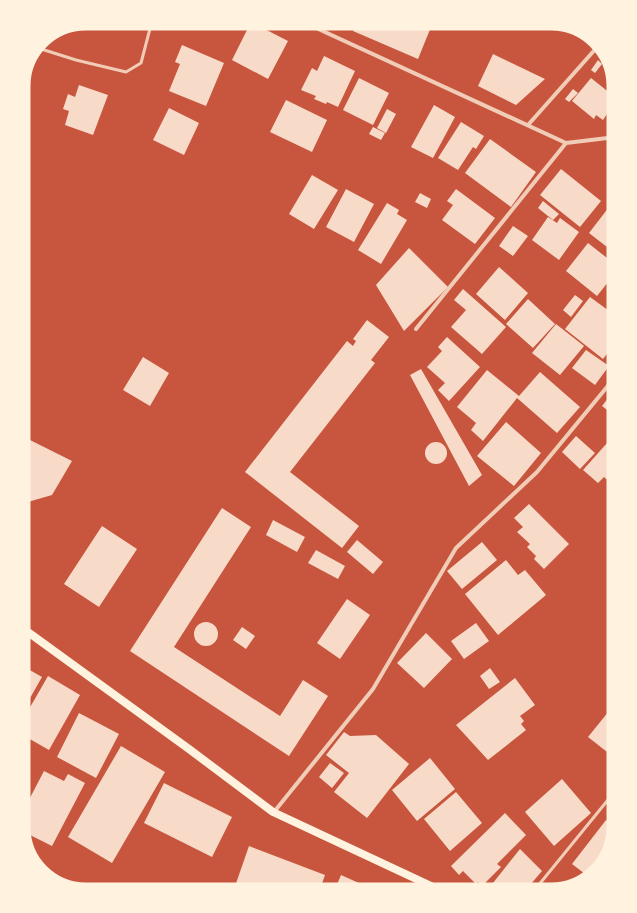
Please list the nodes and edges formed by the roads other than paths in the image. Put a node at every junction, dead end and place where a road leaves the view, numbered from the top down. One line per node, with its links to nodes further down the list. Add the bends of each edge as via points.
1 (150, 28): 3 (lane, via 141,63 126,72)
2 (317, 28): 5 (street)
3 (42, 49)
4 (595, 49): 5 (street)
5 (528, 125): 7 (street)
6 (609, 138): 7 (street)
7 (566, 142): 8 (street)
8 (416, 329)
9 (609, 385): 12 (street, via 537,472 456,548 372,689)
10 (28, 632): 12 (main road)
11 (609, 799): 14 (lane)
12 (273, 812): 13 (main road)
13 (429, 885)
14 (539, 885)

